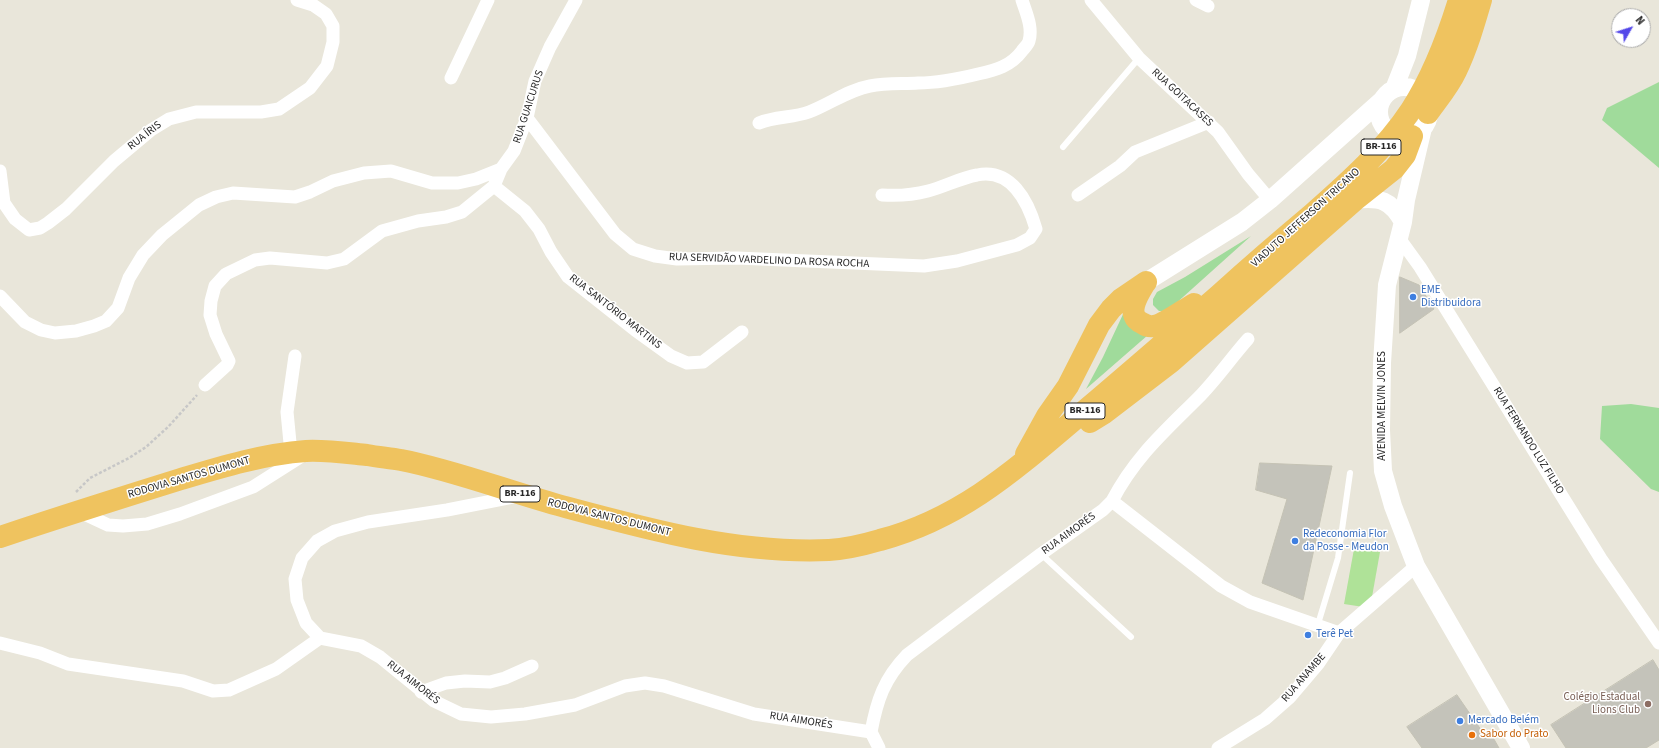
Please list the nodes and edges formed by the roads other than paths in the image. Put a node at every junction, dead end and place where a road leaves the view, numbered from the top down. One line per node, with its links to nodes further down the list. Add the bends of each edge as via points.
1 (298, 0): 21 (street, RUA ÍRIS, via 313,5 326,14 333,26 333,42 327,66 310,88 279,109 260,112 196,112 169,119 151,130 66,209 40,228 29,230 15,219 4,203)
2 (488, 0): 12 (street)
3 (576, 0): 14 (street, RUA GUAICURUS, via 535,81)
4 (1022, 0): 16 (street, via 1030,28 1029,42 1009,64 953,81 868,86 848,92 809,112)
5 (1091, 0): 11 (street, RUA GOITACASES)
6 (1196, 0): 10 (street)
7 (1420, 0): 13 (street, via 1407,56)
8 (1459, 0): 30 (highway, VIADUTO JEFFERSON TRICANO / BR-116, via 1447,40 1431,75 1410,112 1390,137 1351,178)
9 (1482, 0): 17 (highway, via 1456,72)
10 (1208, 6)
11 (1139, 58): 15 (street, RUA GOITACASES); 18 (lane)
12 (451, 78)
13 (1390, 105): 17 (street, via 1398,136); 17 (street, via 1417,92 1427,104); 20 (street); 25 (street, via 1353,125)
14 (527, 118): 19 (street, RUA GUAICURUS, via 514,151); 23 (street, RUA SERVIDÃO VARDELINO DA ROSA ROCHA, via 615,234 633,248 654,256 677,259 737,258 924,266 957,261 1025,242 1036,228 1020,193 1000,175 978,175 928,191 895,196)
15 (1209, 122): 24 (street, via 1136,152); 25 (street, RUA GOITACASES)
16 (759, 123)
17 (1421, 125): 20 (highway, via 1405,155); 27 (street, AVENIDA MELVIN JONES)
18 (1063, 147)
19 (501, 169): 22 (street, RUA GUAICURUS); 31 (street, via 458,183 432,183 391,172 364,173 332,181 295,197 233,193 216,197 199,205 162,235 143,255 129,278 118,308 106,321 76,331 55,333 41,330 25,322)
20 (1394, 169): 26 (highway); 27 (street)
21 (0, 171)
22 (494, 186): 32 (street, RUA SANTÓRIO MARTINS, via 525,211 568,277 671,356 687,363 703,362); 35 (street, via 462,212 382,231 344,258 327,263 270,258 255,260 226,274 216,286 210,315 229,361 223,370)
23 (882, 195)
24 (1078, 195)
25 (1270, 200): 29 (street, via 1223,234)
26 (1355, 200): 28 (street, via 1370,198 1385,202 1398,211); 37 (highway, via 1142,385 1103,414)
27 (1406, 200): 28 (street, AVENIDA MELVIN JONES)
28 (1401, 230): 44 (street, AVENIDA MELVIN JONES, via 1388,285 1381,430 1383,471 1393,506); 50 (street, RUA FERNANDO LUZ FILHO, via 1420,267 1601,559)
29 (1146, 282): 30 (highway, via 1134,304 1134,314 1139,322 1154,326); 37 (highway, via 1121,299 1099,325 1068,386 1047,416)
30 (1224, 290): 37 (highway, RODOVIA SANTOS DUMONT / BR-116)
31 (0, 296)
32 (742, 332)
33 (1248, 339): 40 (street, via 1199,397 1144,451)
34 (295, 356): 36 (street, via 287,412)
35 (205, 385)
36 (300, 452): 39 (highway, RODOVIA SANTOS DUMONT / BR-116, via 344,452 402,460); 41 (highway, RODOVIA SANTOS DUMONT / BR-116, via 223,467); 41 (street, via 253,487 147,524 108,525)
37 (1019, 466): 39 (highway, RODOVIA SANTOS DUMONT / BR-116, via 988,490 927,525 873,542 833,550 743,547 663,532)
38 (1350, 473): 45 (lane, via 1338,558)
39 (523, 495): 48 (street, via 368,522 335,531 317,541 302,558 295,579 297,600 306,623)
40 (1112, 501): 43 (street, RUA AIMORÉS); 45 (street, via 1221,586 1250,602)
41 (72, 512): 42 (highway, RODOVIA SANTOS DUMONT / BR-116)
42 (0, 537)
43 (1041, 554): 47 (lane); 53 (street, RUA AIMORÉS, via 898,664 876,708)
44 (1416, 566): 46 (street, RUA ANAMBE); 56 (street, AVENIDA MELVIN JONES)
45 (1318, 624): 46 (street)
46 (1339, 633): 55 (street, RUA ANAMBE, via 1318,664 1290,696 1265,719)
47 (1131, 637)
48 (320, 638): 49 (street, via 276,669 229,690 213,691 183,681 68,664 40,653); 52 (street, RUA AIMORÉS, via 361,646 380,657)
49 (0, 643)
50 (1659, 643)
51 (532, 666): 52 (street, via 490,682 446,683)
52 (421, 692): 53 (street, RUA AIMORÉS, via 461,714 491,717 575,706 625,686 645,683 664,686 754,714)
53 (871, 732): 54 (street)
54 (879, 748)
55 (1218, 748)
56 (1521, 748)

